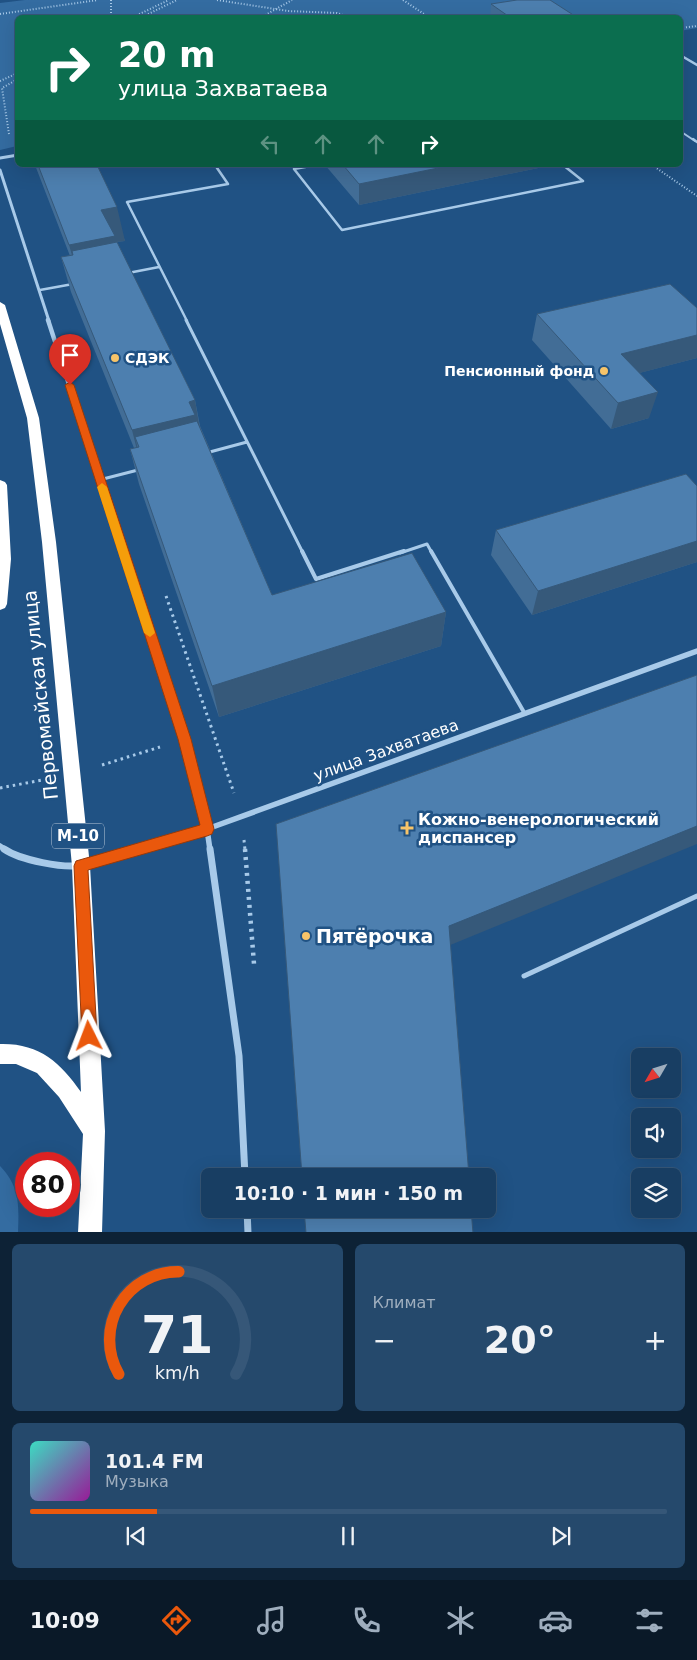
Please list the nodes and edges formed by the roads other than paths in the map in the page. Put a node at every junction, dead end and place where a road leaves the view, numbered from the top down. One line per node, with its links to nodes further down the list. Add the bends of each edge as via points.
1 (683, 57): 2 (street)
2 (697, 65)
3 (683, 132): 4 (lane)
4 (697, 142)
5 (15, 156): 6 (street)
6 (0, 158)
7 (216, 167): 11 (lane, via 228,184 127,202)
8 (305, 167): 9 (lane, via 294,169 342,230 583,181)
9 (566, 167)
10 (0, 170): 14 (street)
11 (159, 267): 12 (lane); 16 (lane)
12 (122, 274)
13 (76, 283): 14 (lane)
14 (40, 290): 19 (street)
15 (0, 305): 26 (highway, Первомайская улица / М-10, via 33,418 50,542)
16 (247, 442): 17 (lane); 23 (lane, via 316,579 427,544)
17 (200, 454)
18 (143, 469): 19 (lane)
19 (99, 480): 24 (street, via 184,739)
20 (0, 485): 21 (highway, Первомайская улица, via 4,559)
21 (0, 604)
22 (697, 651): 23 (street, улица Захватаева)
23 (526, 714): 24 (street, улица Захватаева)
24 (207, 829): 26 (street, улица Захватаева); 31 (street, via 239,1056)
25 (0, 846): 26 (street, via 14,855 36,862)
26 (81, 866): 30 (highway, Первомайская улица / М-10)
27 (697, 896): 28 (lane)
28 (524, 976)
29 (0, 1054): 30 (highway, via 13,1052 41,1062 61,1082)
30 (94, 1131): 33 (highway, Первомайская улица / М-10)
31 (245, 1168)
32 (247, 1218): 34 (street)
33 (90, 1232)
34 (248, 1232)

